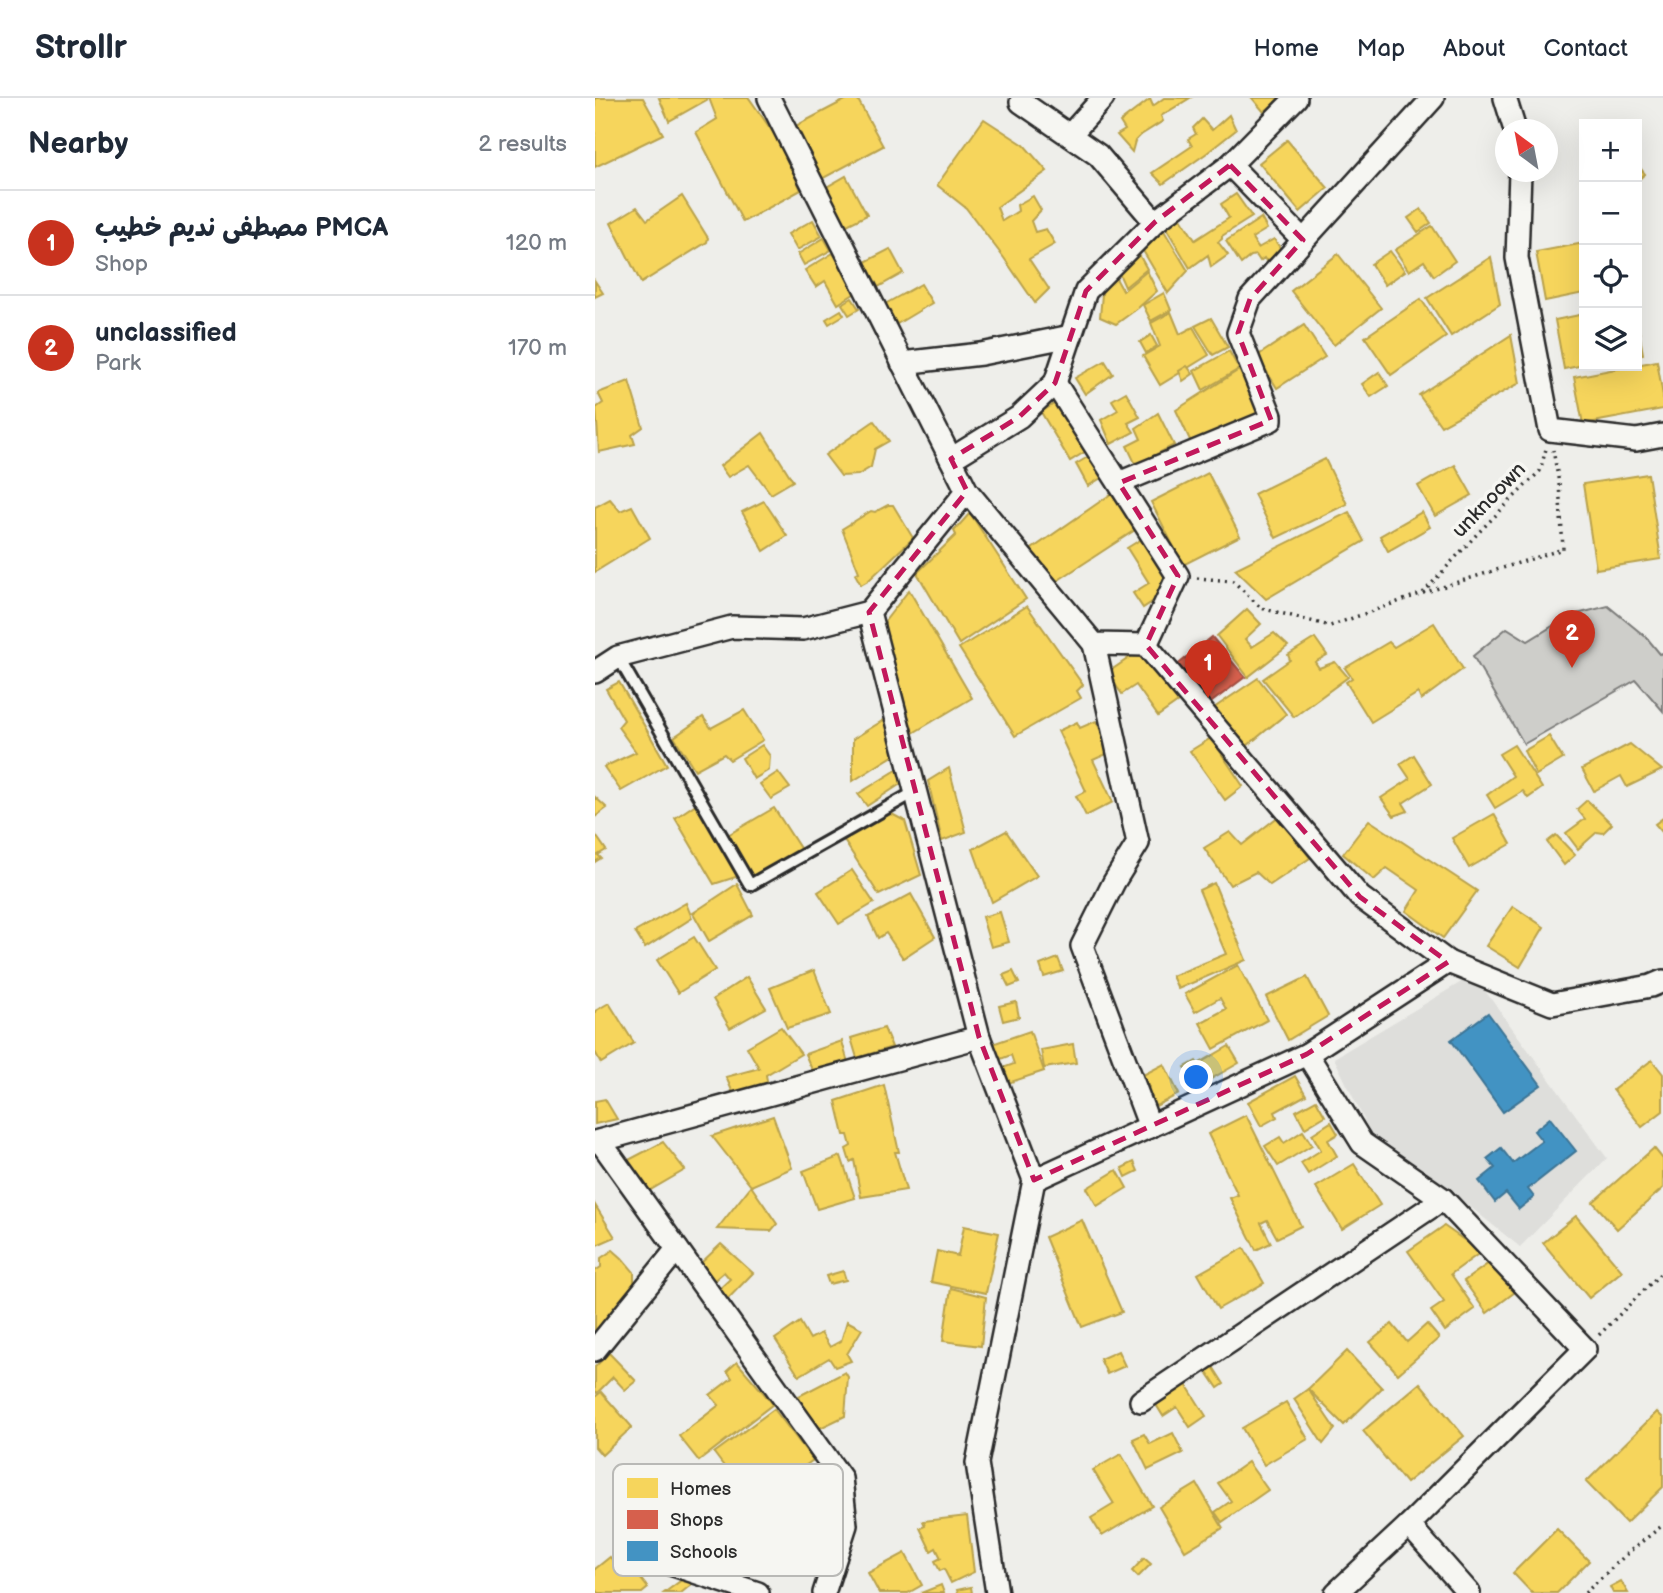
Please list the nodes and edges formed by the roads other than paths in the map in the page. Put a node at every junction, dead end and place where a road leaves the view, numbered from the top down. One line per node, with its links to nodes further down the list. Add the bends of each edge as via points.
1 (769, 98): 14 (street)
2 (1103, 98): 8 (street)
3 (1296, 98): 9 (street)
4 (1433, 98): 12 (street)
5 (1505, 98): 7 (street)
6 (1021, 102): 8 (street)
7 (1512, 119)
8 (1070, 135): 11 (street, via 1098,155)
9 (1230, 165): 11 (street); 12 (street)
10 (1520, 182): 16 (street, via 1517,258 1550,430 1636,440)
11 (1155, 222): 13 (street, via 1086,291)
12 (1303, 240): 18 (street, via 1250,299 1238,333 1271,420)
13 (1071, 336): 14 (street, via 981,354); 15 (street)
14 (902, 363): 17 (street)
15 (1055, 383): 17 (street, via 1019,417); 18 (street)
16 (1663, 435)
17 (951, 459): 19 (street)
18 (1119, 483): 22 (street, via 1178,576)
19 (967, 491): 20 (street); 21 (street)
20 (869, 612): 23 (street, via 803,629 732,627); 25 (street)
21 (1094, 644): 22 (street); 30 (street, via 1138,843 1082,946)
22 (1146, 645): 26 (street, via 1360,897)
23 (618, 657): 24 (street); 25 (lane, via 750,885)
24 (595, 671)
25 (915, 792): 28 (street)
26 (1448, 962): 27 (street, via 1552,1004); 29 (street)
27 (1659, 987)
28 (979, 1037): 31 (street); 32 (street)
29 (1307, 1054): 30 (street); 33 (street, via 1363,1143)
30 (1150, 1126): 32 (street)
31 (597, 1141): 34 (street)
32 (1034, 1180): 45 (street, via 977,1463)
33 (1443, 1199): 36 (street); 39 (street, via 1585,1349)
34 (677, 1249): 35 (street); 37 (street)
35 (595, 1350)
36 (1141, 1401)
37 (831, 1464)
38 (843, 1497): 40 (street)
39 (1409, 1525): 46 (street); 47 (street)
40 (843, 1534)
41 (707, 1576): 43 (street)
42 (830, 1576): 44 (street)
43 (758, 1593)
44 (824, 1593)
45 (997, 1593)
46 (1336, 1593)
47 (1469, 1593)

